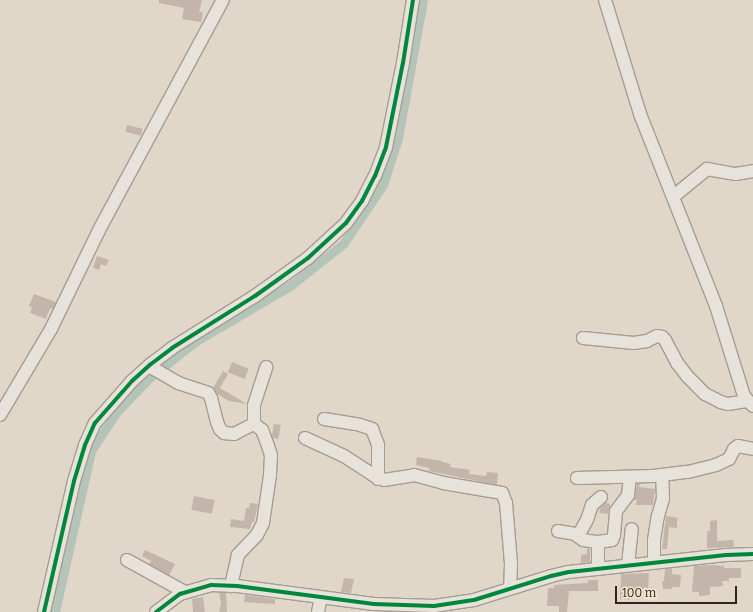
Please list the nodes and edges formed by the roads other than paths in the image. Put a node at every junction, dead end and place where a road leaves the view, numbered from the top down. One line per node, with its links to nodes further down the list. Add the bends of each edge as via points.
1 (223, 0): 10 (street, via 99,230 51,329)
2 (413, 0): 7 (street, via 404,62 386,147 375,176 354,213 308,258 255,296 172,348)
3 (605, 0): 5 (street, via 640,114)
4 (753, 171): 5 (street, via 736,174 708,169)
5 (674, 196): 9 (street, via 716,306 739,381)
6 (582, 338): 9 (street, via 634,343 657,336 662,337 686,376 705,394 728,404)
7 (151, 367): 12 (street, via 178,383 208,393 217,422 224,433 234,434); 34 (street, via 110,404 91,430 74,481)
8 (266, 367): 12 (street, via 254,405)
9 (751, 404)
10 (0, 415)
11 (324, 419): 17 (street, via 360,424 372,429 378,445)
12 (254, 424): 29 (street, via 262,430 268,446 271,461 269,485 260,530 238,556)
13 (305, 438): 17 (street, via 344,456)
14 (753, 449): 15 (street, via 738,446 729,459 716,465)
15 (662, 475): 16 (street); 26 (street, via 663,499 654,540)
16 (630, 477): 18 (street); 23 (street, via 628,495 616,511 614,538)
17 (378, 478): 30 (street, via 389,480 414,475 443,483 502,493 506,503 511,564)
18 (578, 478)
19 (601, 497): 22 (street, via 592,505)
20 (632, 530): 27 (street)
21 (558, 531): 22 (street)
22 (578, 536): 23 (street, via 583,540)
23 (598, 542): 28 (street)
24 (753, 554): 26 (street)
25 (127, 560): 31 (street)
26 (654, 562): 27 (street)
27 (628, 565): 28 (street)
28 (598, 569): 30 (street, via 551,576)
29 (231, 586): 31 (street, via 211,585); 32 (street)
30 (510, 588): 33 (street, via 456,604)
31 (185, 592): 35 (street)
32 (321, 597): 33 (street); 36 (street)
33 (410, 609)
34 (44, 612)
35 (156, 612)
36 (318, 612)

